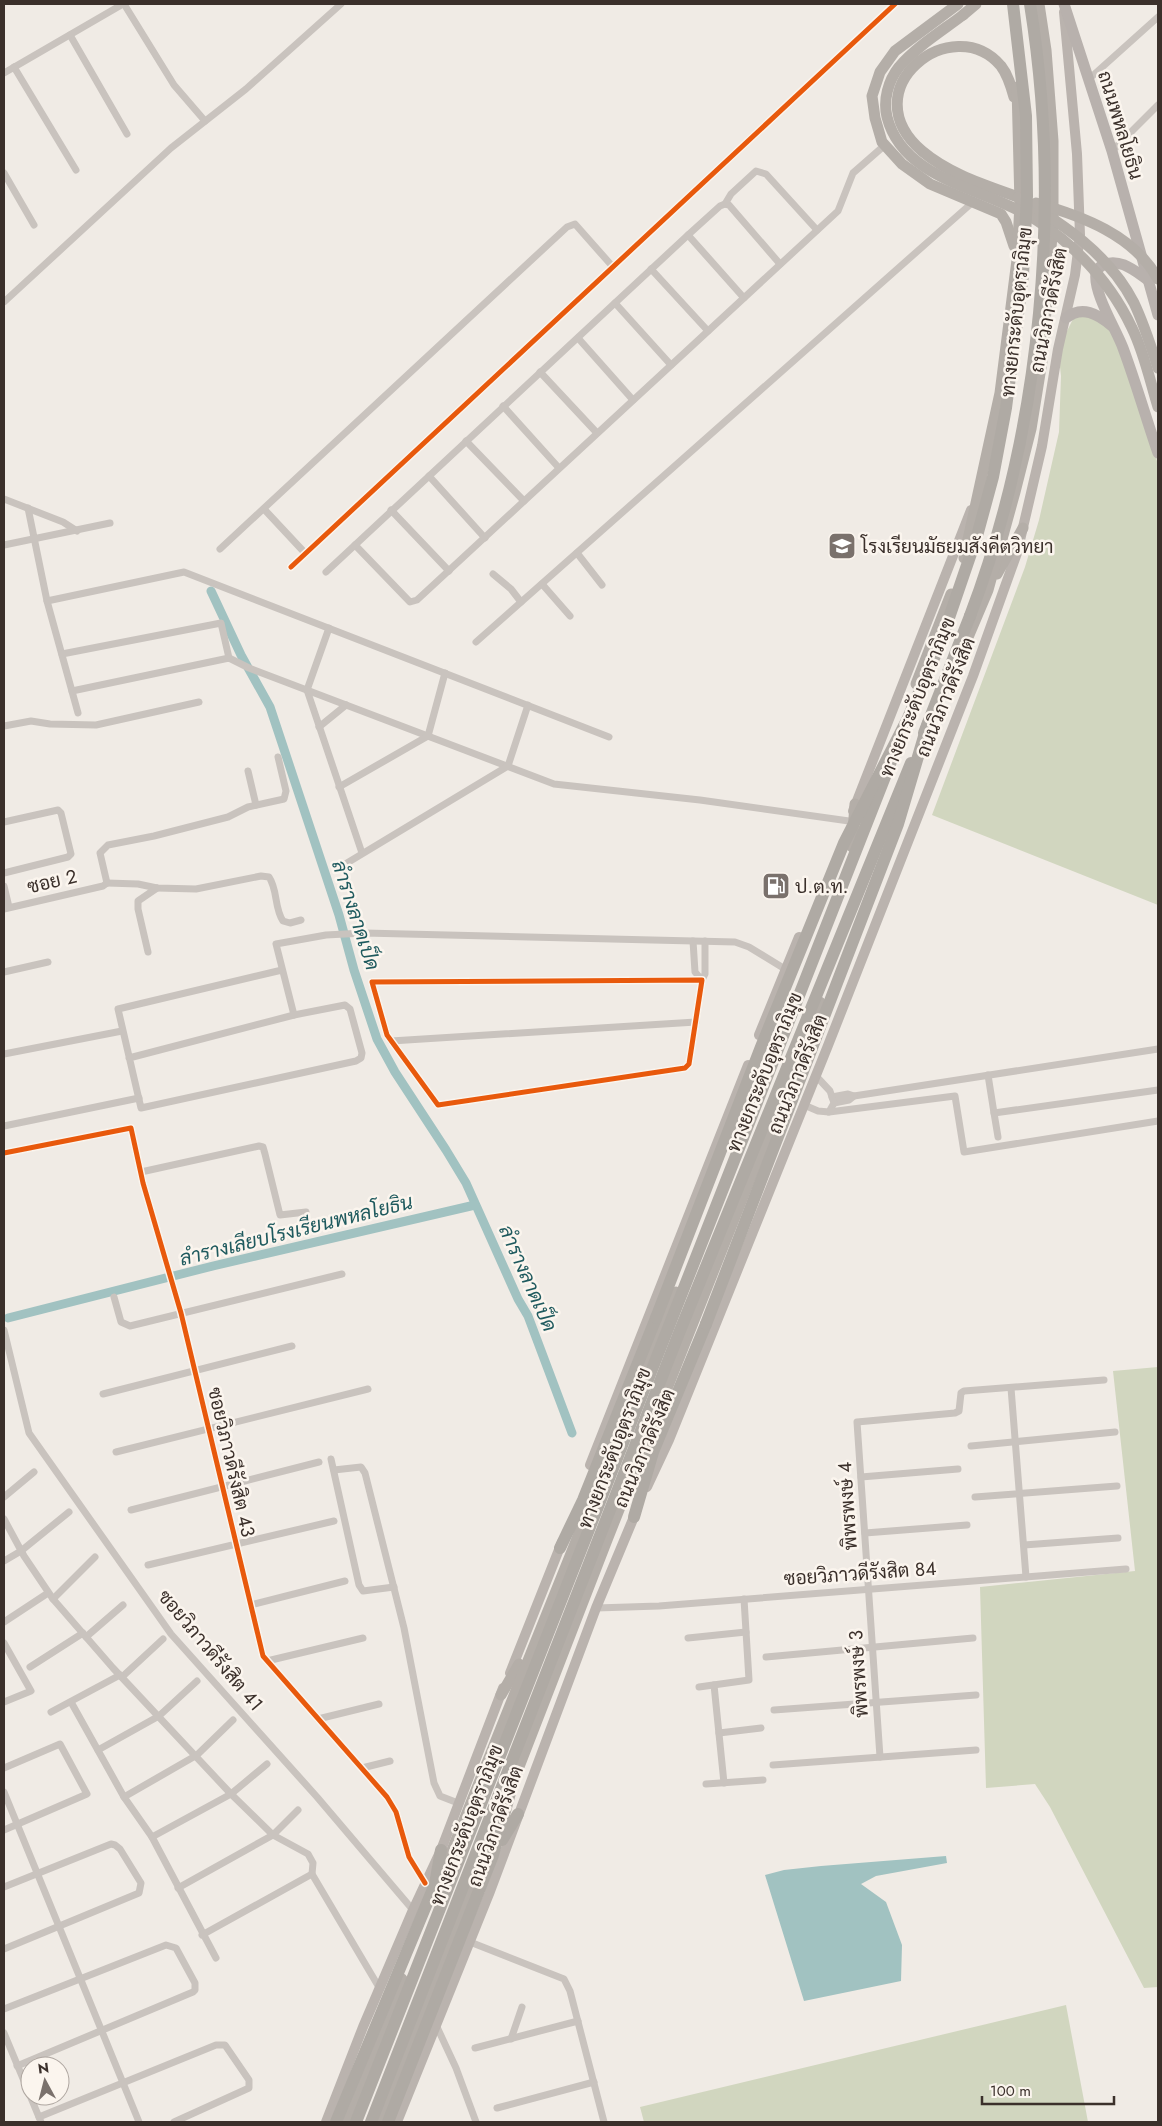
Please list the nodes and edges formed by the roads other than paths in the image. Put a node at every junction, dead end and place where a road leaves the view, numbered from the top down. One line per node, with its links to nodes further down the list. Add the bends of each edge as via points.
1 (123, 4): 12 (street); 18 (street, via 174,85)
2 (341, 4): 18 (street)
3 (895, 4): 32 (street)
4 (976, 4): 10 (highway)
5 (1009, 4): 17 (highway)
6 (1013, 4): 91 (highway, ทางยกระดับอุตราภิมุข, bridge, via 1026,116 1027,196 1023,275 1006,408 993,477 977,536 940,644)
7 (1030, 4): 92 (highway, ทางยกระดับอุตราภิมุข, bridge, via 1040,90 1044,175 1044,219 1034,350 1012,476 997,533 980,590)
8 (1039, 4): 76 (highway, ถนนวิภาวดีรังสิต, via 1053,141 1052,223 1042,361 1031,429)
9 (1063, 4): 15 (main road, ถนนพหลโยธิน); 39 (main road, ถนนวิภาวดีรังสิต, via 1080,194 1080,235)
10 (961, 9): 20 (highway, via 895,51 880,72 872,96 874,118); 48 (highway, bridge, via 898,68 887,89 884,107 889,125 912,158 942,177 1031,216 1087,262 1119,303 1133,329)
11 (1158, 17): 15 (street)
12 (70, 35): 13 (street); 19 (street)
13 (14, 67): 14 (street); 22 (street)
14 (4, 73)
15 (1089, 79): 21 (main road, ถนนพหลโยธิน)
16 (1158, 105): 21 (street)
17 (1019, 113): 24 (highway, via 1007,74 1000,65 981,51 968,48 937,50 918,62 902,82 898,94 902,122 910,138 922,150 942,164); 30 (highway, ถนนวิภาวดีรังสิต)
18 (205, 121): 36 (street, via 171,148)
19 (127, 134)
20 (885, 145): 25 (highway, via 902,164 930,184); 28 (street, via 853,173 838,212)
21 (1112, 151): 34 (main road, ถนนพหลโยธิน)
22 (76, 170)
23 (4, 173): 27 (street)
24 (1018, 197): 34 (highway, bridge, via 1098,225 1124,241 1152,267); 44 (highway, bridge, via 1061,223 1102,259 1119,279 1146,329)
25 (973, 202): 30 (highway, via 1000,214 1006,222); 69 (street)
26 (725, 204): 28 (street, via 756,171 762,171); 29 (street); 31 (street)
27 (34, 225)
28 (817, 230): 31 (street)
29 (688, 234): 33 (street); 35 (street)
30 (1017, 260): 54 (highway, ถนนวิภาวดีรังสิต, via 1002,384)
31 (780, 264): 35 (street)
32 (613, 267): 58 (street, via 575,224 567,228); 68 (street)
33 (651, 269): 37 (street); 41 (street)
34 (1153, 280): 38 (main road, ถนนพหลโยธิน); 40 (main road, via 1114,262 1099,267 1096,283)
35 (744, 298): 41 (street)
36 (4, 302)
37 (615, 303): 42 (street); 43 (street)
38 (1158, 315)
39 (1066, 318): 40 (main road, via 1072,313 1089,312 1099,315); 61 (main road, ถนนวิภาวดีรังสิต)
40 (1115, 328): 51 (main road)
41 (708, 331): 43 (street)
42 (578, 338): 45 (street); 46 (street)
43 (671, 365): 46 (street)
44 (1158, 368)
45 (540, 372): 47 (street); 49 (street)
46 (633, 400): 49 (street)
47 (503, 406): 50 (street); 52 (street)
48 (1158, 407)
49 (597, 433): 52 (street)
50 (466, 441): 53 (street); 56 (street)
51 (1158, 453)
52 (559, 468): 56 (street)
53 (428, 476): 59 (street); 63 (street)
54 (983, 479): 101 (main road, ถนนวิภาวดีรังสิต); 105 (highway, ถนนวิภาวดีรังสิต, via 964,562)
55 (4, 499): 57 (street)
56 (524, 501): 63 (street)
57 (28, 508): 62 (street); 64 (street)
58 (264, 509): 67 (street); 68 (street)
59 (392, 510): 66 (street); 71 (street)
60 (110, 524): 62 (street)
61 (1023, 528): 76 (highway); 130 (main road, ถนนวิภาวดีรังสิต, via 973,676)
62 (77, 531): 64 (street)
63 (485, 538): 71 (street)
64 (33, 540): 65 (street); 77 (street)
65 (4, 545)
66 (355, 545): 71 (street, via 410,602 418,600); 72 (street)
67 (220, 549)
68 (305, 553): 70 (street)
69 (577, 553): 74 (street); 75 (street)
70 (291, 567)
71 (449, 571)
72 (326, 572)
73 (493, 574): 78 (street)
74 (542, 584): 78 (street); 79 (street)
75 (602, 585)
76 (988, 590): 234 (highway, ถนนวิภาวดีรังสิต, via 832,972)
77 (47, 601): 80 (street, via 184,572); 82 (street)
78 (521, 602): 81 (street)
79 (570, 616)
80 (329, 628): 84 (street); 85 (street)
81 (476, 642)
82 (62, 654): 83 (street, via 221,623); 86 (street)
83 (229, 658): 85 (street); 86 (street)
84 (445, 673): 89 (street); 95 (street)
85 (307, 690): 88 (street); 94 (street)
86 (72, 691): 90 (street)
87 (199, 702): 93 (street, via 96,725 31,721)
88 (346, 704): 94 (street); 95 (street)
89 (528, 705): 96 (street); 98 (street)
90 (78, 713)
91 (908, 718): 179 (highway, bridge, via 844,843 583,1500); 280 (highway, ทางยกระดับอุตราภิมุข, bridge)
92 (928, 724): 171 (highway, bridge, via 898,824 706,1324 653,1452); 281 (highway, ทางยกระดับอุตราภิมุข, bridge, via 679,1333)
93 (4, 726)
94 (320, 727): 100 (street)
95 (428, 736): 98 (street); 100 (street)
96 (609, 737)
97 (278, 758): 102 (street, via 286,795 276,801)
98 (508, 766): 103 (street, via 554,784); 106 (street)
99 (248, 771): 102 (street)
100 (339, 786): 106 (street)
101 (855, 804): 103 (main road, ถนนวิภาวดีรังสิต); 105 (highway)
102 (256, 805): 109 (street, via 228,817 108,845 100,853)
103 (849, 821): 118 (main road, ถนนวิภาวดีรังสิต)
104 (4, 822): 108 (street, via 58,810 71,854)
105 (852, 848): 197 (highway, ถนนวิภาวดีรังสิต)
106 (362, 853): 107 (street)
107 (342, 866)
108 (4, 873)
109 (107, 882): 111 (street); 112 (street, ซอย 2, via 103,886)
110 (4, 886): 112 (street)
111 (157, 888): 113 (street, via 196,889 269,877 283,921); 116 (street, via 138,901)
112 (6, 908)
113 (302, 920)
114 (693, 941): 115 (street); 119 (street, via 346,934 276,944); 121 (street, via 695,972)
115 (705, 941): 118 (street, via 734,942 749,947); 121 (street, via 705,974)
116 (148, 952)
117 (48, 962): 120 (street)
118 (785, 969): 179 (main road, ถนนวิภาวดีรังสิต)
119 (282, 970): 122 (street); 124 (street, via 118,1009)
120 (4, 972)
121 (702, 980): 123 (street); 125 (street, via 372,982 382,1022)
122 (294, 1015): 128 (street); 132 (street, via 345,1005 350,1009 361,1058 141,1108)
123 (696, 1022): 125 (street); 125 (street, via 689,1064 685,1068 438,1105)
124 (122, 1031): 127 (street); 128 (street)
125 (391, 1041)
126 (1158, 1049): 129 (street)
127 (4, 1054)
128 (129, 1058): 132 (street)
129 (988, 1075): 133 (street, via 854,1096 848,1094); 136 (street)
130 (816, 1076): 133 (street, via 830,1091); 134 (main road, ถนนวิภาวดีรังสิต)
131 (1158, 1090): 136 (street)
132 (139, 1098): 138 (street)
133 (833, 1100): 135 (street)
134 (804, 1105): 135 (street); 171 (main road, ถนนวิภาวดีรังสิต, via 669,1440)
135 (830, 1112): 137 (street, via 955,1096 964,1152)
136 (994, 1113): 139 (street)
137 (1158, 1121)
138 (4, 1126)
139 (998, 1137)
140 (4, 1153): 141 (street, ซอยวิภาวดีรังสิต 43, via 130,1128)
141 (141, 1172): 142 (street, via 259,1146 263,1147 280,1215); 145 (street, ซอยวิภาวดีรังสิต 43)
142 (306, 1212)
143 (342, 1274): 145 (street)
144 (114, 1296): 145 (street, via 121,1322 130,1326)
145 (181, 1313): 148 (street, ซอยวิภาวดีรังสิต 43)
146 (4, 1330): 254 (street, ซอยวิภาวดีรังสิต 41, via 29,1433 171,1634)
147 (292, 1346): 148 (street)
148 (194, 1370): 152 (street); 153 (street, ซอยวิภาวดีรังสิต 43)
149 (1104, 1380): 150 (street)
150 (1010, 1388): 155 (street); 163 (street, พิพรพงษ์ 4, via 964,1391 959,1411 955,1413 857,1422)
151 (368, 1389): 153 (street)
152 (103, 1394)
153 (209, 1430): 157 (street); 164 (street, ซอยวิภาวดีรังสิต 43)
154 (1115, 1432): 155 (street)
155 (1015, 1441): 156 (street); 166 (street)
156 (971, 1446)
157 (116, 1452)
158 (331, 1459): 161 (street)
159 (319, 1462): 164 (street)
160 (958, 1469): 163 (street)
161 (334, 1470): 187 (street, via 356,1466 363,1470); 187 (street, via 358,1585 363,1591)
162 (34, 1472): 167 (street)
163 (861, 1477): 175 (street, พิพรพงษ์ 4)
164 (222, 1486): 169 (street); 178 (street, ซอยวิภาวดีรังสิต 43)
165 (1117, 1486): 166 (street)
166 (1020, 1493): 168 (street); 177 (street)
167 (4, 1497)
168 (975, 1497)
169 (131, 1510)
170 (69, 1512): 180 (street)
171 (634, 1516): 193 (main road, ถนนวิภาวดีรังสิต)
172 (4, 1519): 180 (street)
173 (334, 1521): 178 (street)
174 (967, 1525): 175 (street)
175 (865, 1532): 188 (street, พิพรพงษ์ 4)
176 (1118, 1538): 177 (street)
177 (1024, 1545): 185 (street)
178 (236, 1546): 183 (street); 192 (street, ซอยวิภาวดีรังสิต 43)
179 (560, 1548): 211 (main road, ถนนวิภาวดีรังสิต)
180 (21, 1551): 182 (street); 189 (street)
181 (95, 1557): 189 (street)
182 (4, 1561)
183 (148, 1565)
184 (1126, 1569): 185 (street, ซอยวิภาวดีรังสิต 84)
185 (1026, 1577): 188 (street, ซอยวิภาวดีรังสิต 84)
186 (345, 1581): 192 (street)
187 (394, 1587): 240 (street, via 434,1783 440,1796)
188 (869, 1589): 190 (street, ซอยวิภาวดีรังสิต 84); 203 (street, พิพรพงษ์ 3)
189 (50, 1596): 194 (street); 196 (street)
190 (744, 1599): 193 (street, ซอยวิภาวดีรังสิต 84); 195 (street)
191 (123, 1605): 196 (street)
192 (250, 1605): 205 (street, ซอยวิภาวดีรังสิต 43)
193 (596, 1608): 242 (main road, ถนนวิภาวดีรังสิต)
194 (4, 1622)
195 (746, 1632): 199 (street); 209 (street, via 749,1680)
196 (85, 1635): 206 (street); 207 (street)
197 (536, 1636): 211 (highway); 279 (highway, ถนนวิภาวดีรังสิต)
198 (363, 1638): 205 (street)
199 (688, 1638)
200 (973, 1638): 203 (street)
201 (163, 1639): 207 (street)
202 (4, 1643): 213 (street, via 31,1691)
203 (873, 1648): 204 (street); 215 (street, พิพรพงษ์ 3)
204 (766, 1657)
205 (267, 1661): 220 (street, ซอยวิภาวดีรังสิต 43)
206 (30, 1667)
207 (121, 1676): 214 (street); 219 (street)
208 (197, 1681): 219 (street)
209 (714, 1685): 210 (street); 223 (street)
210 (699, 1687)
211 (501, 1695): 240 (main road, ถนนวิภาวดีรังสิต)
212 (976, 1695): 215 (street)
213 (4, 1702)
214 (71, 1702): 218 (street); 224 (street)
215 (876, 1703): 217 (street); 227 (street, พิพรพงษ์ 3)
216 (380, 1704): 220 (street)
217 (774, 1710)
218 (52, 1712)
219 (159, 1716): 224 (street); 226 (street)
220 (318, 1719): 232 (street, ซอยวิภาวดีรังสิต 43)
221 (233, 1720): 226 (street)
222 (761, 1728): 223 (street)
223 (719, 1733): 235 (street)
224 (98, 1750): 239 (street)
225 (976, 1750): 227 (street)
226 (197, 1755): 238 (street); 239 (street)
227 (880, 1757): 230 (street)
228 (390, 1761): 232 (street)
229 (267, 1764): 238 (street)
230 (773, 1766)
231 (4, 1768): 243 (street, via 60,1744 87,1794)
232 (362, 1768): 251 (street, ซอยวิภาวดีรังสิต 43, via 396,1812 409,1857)
233 (763, 1780): 235 (street)
234 (513, 1782): 248 (highway); 282 (highway, ถนนวิภาวดีรังสิต)
235 (724, 1783): 236 (street)
236 (706, 1784)
237 (4, 1792): 243 (street)
238 (231, 1794): 245 (street); 246 (street)
239 (124, 1797): 246 (street)
240 (458, 1803): 247 (main road, ถนนวิภาวดีรังสิต)
241 (298, 1810): 245 (street)
242 (518, 1814): 248 (highway); 257 (main road, ถนนวิภาวดีรังสิต)
243 (17, 1824): 244 (street); 249 (street)
244 (4, 1830)
245 (273, 1835): 250 (street, via 308,1854 313,1863); 253 (street)
246 (152, 1837): 253 (street)
247 (441, 1850): 251 (main road, ถนนวิภาวดีรังสิต); 261 (highway, via 435,1884)
248 (494, 1855): 283 (highway)
249 (38, 1873): 252 (street); 255 (street); 255 (street, via 115,1844 141,1883 140,1893)
250 (312, 1874): 256 (street); 261 (street)
251 (426, 1883): 254 (main road, ถนนวิภาวดีรังสิต)
252 (4, 1887)
253 (178, 1888): 256 (street)
254 (413, 1910): 261 (main road, ถนนวิภาวดีรังสิต)
255 (59, 1927): 258 (street); 260 (street)
256 (202, 1935): 259 (street)
257 (470, 1942): 264 (street, via 564,1979); 265 (main road, ถนนวิภาวดีรังสิต)
258 (4, 1949)
259 (216, 1958)
260 (80, 1978): 263 (street); 266 (street); 266 (street, via 171,1946 176,1948 195,1983 193,1992)
261 (383, 1994): 277 (main road, ถนนวิภาวดีรังสิต); 278 (highway)
262 (522, 2007): 268 (street)
263 (4, 2009)
264 (578, 2021): 268 (street); 272 (street)
265 (436, 2027): 284 (main road, ถนนวิภาวดีรังสิต); 285 (street, via 456,2068)
266 (102, 2031): 270 (street); 271 (street)
267 (4, 2033): 270 (street)
268 (511, 2039): 269 (street)
269 (475, 2048)
270 (17, 2066): 274 (street)
271 (122, 2082): 274 (street); 275 (street); 276 (street, via 216,2045 225,2045 249,2080 249,2088)
272 (594, 2082): 273 (street); 286 (street)
273 (497, 2108)
274 (40, 2120)
275 (139, 2122)
276 (174, 2122)
277 (326, 2122)
278 (336, 2122)
279 (347, 2122)
280 (356, 2122)
281 (371, 2122)
282 (378, 2122)
283 (388, 2122)
284 (397, 2122)
285 (476, 2122)
286 (604, 2122)

